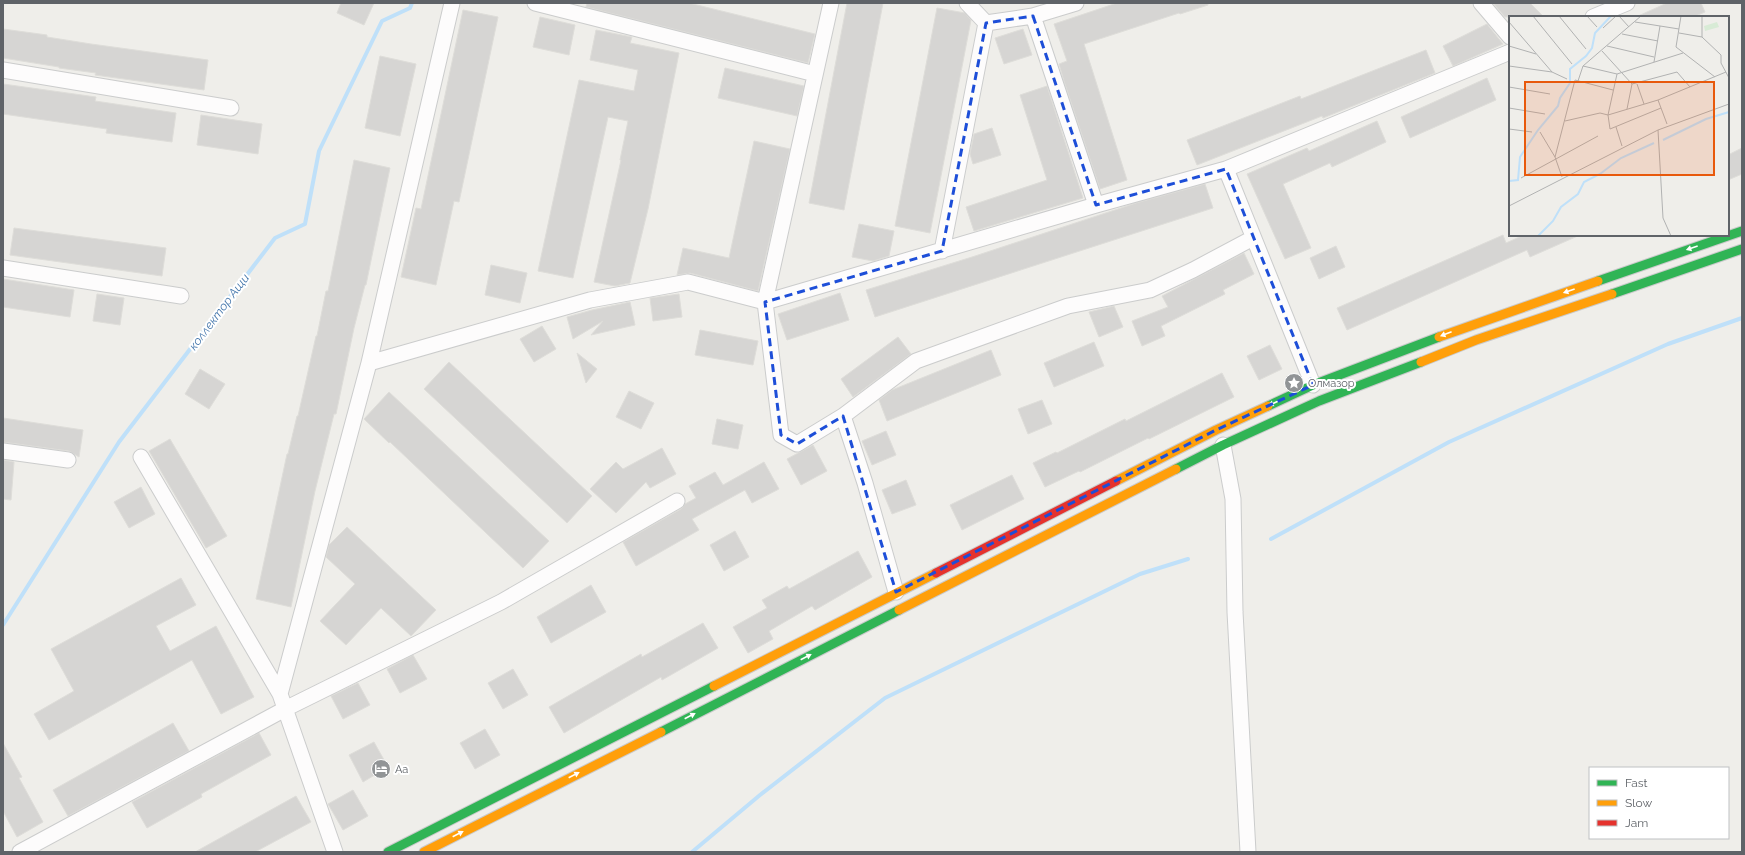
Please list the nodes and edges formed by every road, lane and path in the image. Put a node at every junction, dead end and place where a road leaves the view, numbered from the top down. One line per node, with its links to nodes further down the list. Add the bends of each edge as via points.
1 (452, 3): 27 (street)
2 (535, 3): 14 (street)
3 (831, 3): 14 (street)
4 (967, 3): 10 (street)
5 (1076, 3): 8 (street)
6 (1481, 3): 11 (street)
7 (1627, 3): 9 (street)
8 (1033, 16): 10 (street); 17 (street)
9 (1596, 16)
10 (986, 23): 23 (street)
11 (1509, 36)
12 (1509, 52): 16 (street)
13 (3, 70): 15 (street)
14 (815, 74): 26 (street)
15 (231, 108)
16 (1226, 169): 17 (street); 21 (street)
17 (1096, 205): 23 (street)
18 (1742, 231): 19 (main road, one-way to 19)
19 (1729, 235)
20 (1728, 236): 28 (main road, one-way to 28, via 1470,325)
21 (1253, 238): 28 (street); 29 (street, via 1150,290 1068,306 916,361)
22 (1742, 249): 30 (main road, via 1461,346 1319,401)
23 (942, 251): 26 (street)
24 (3, 268): 25 (street)
25 (181, 296)
26 (765, 302): 27 (street, via 688,282 590,300); 29 (street, via 781,434 796,444)
27 (369, 363): 36 (street)
28 (1313, 385): 35 (main road, one-way to 35, via 1216,430)
29 (843, 416): 35 (street, via 865,482)
30 (1223, 445): 41 (main road, one-way to 30); 42 (street, via 1232,498 1235,612)
31 (3, 451): 33 (street)
32 (141, 457): 36 (street)
33 (68, 460)
34 (677, 501): 37 (street, via 501,602)
35 (896, 592): 40 (main road)
36 (280, 694): 37 (street)
37 (285, 709): 38 (street); 39 (street)
38 (20, 852)
39 (335, 852)
40 (388, 852)
41 (424, 852)
42 (1248, 852)

